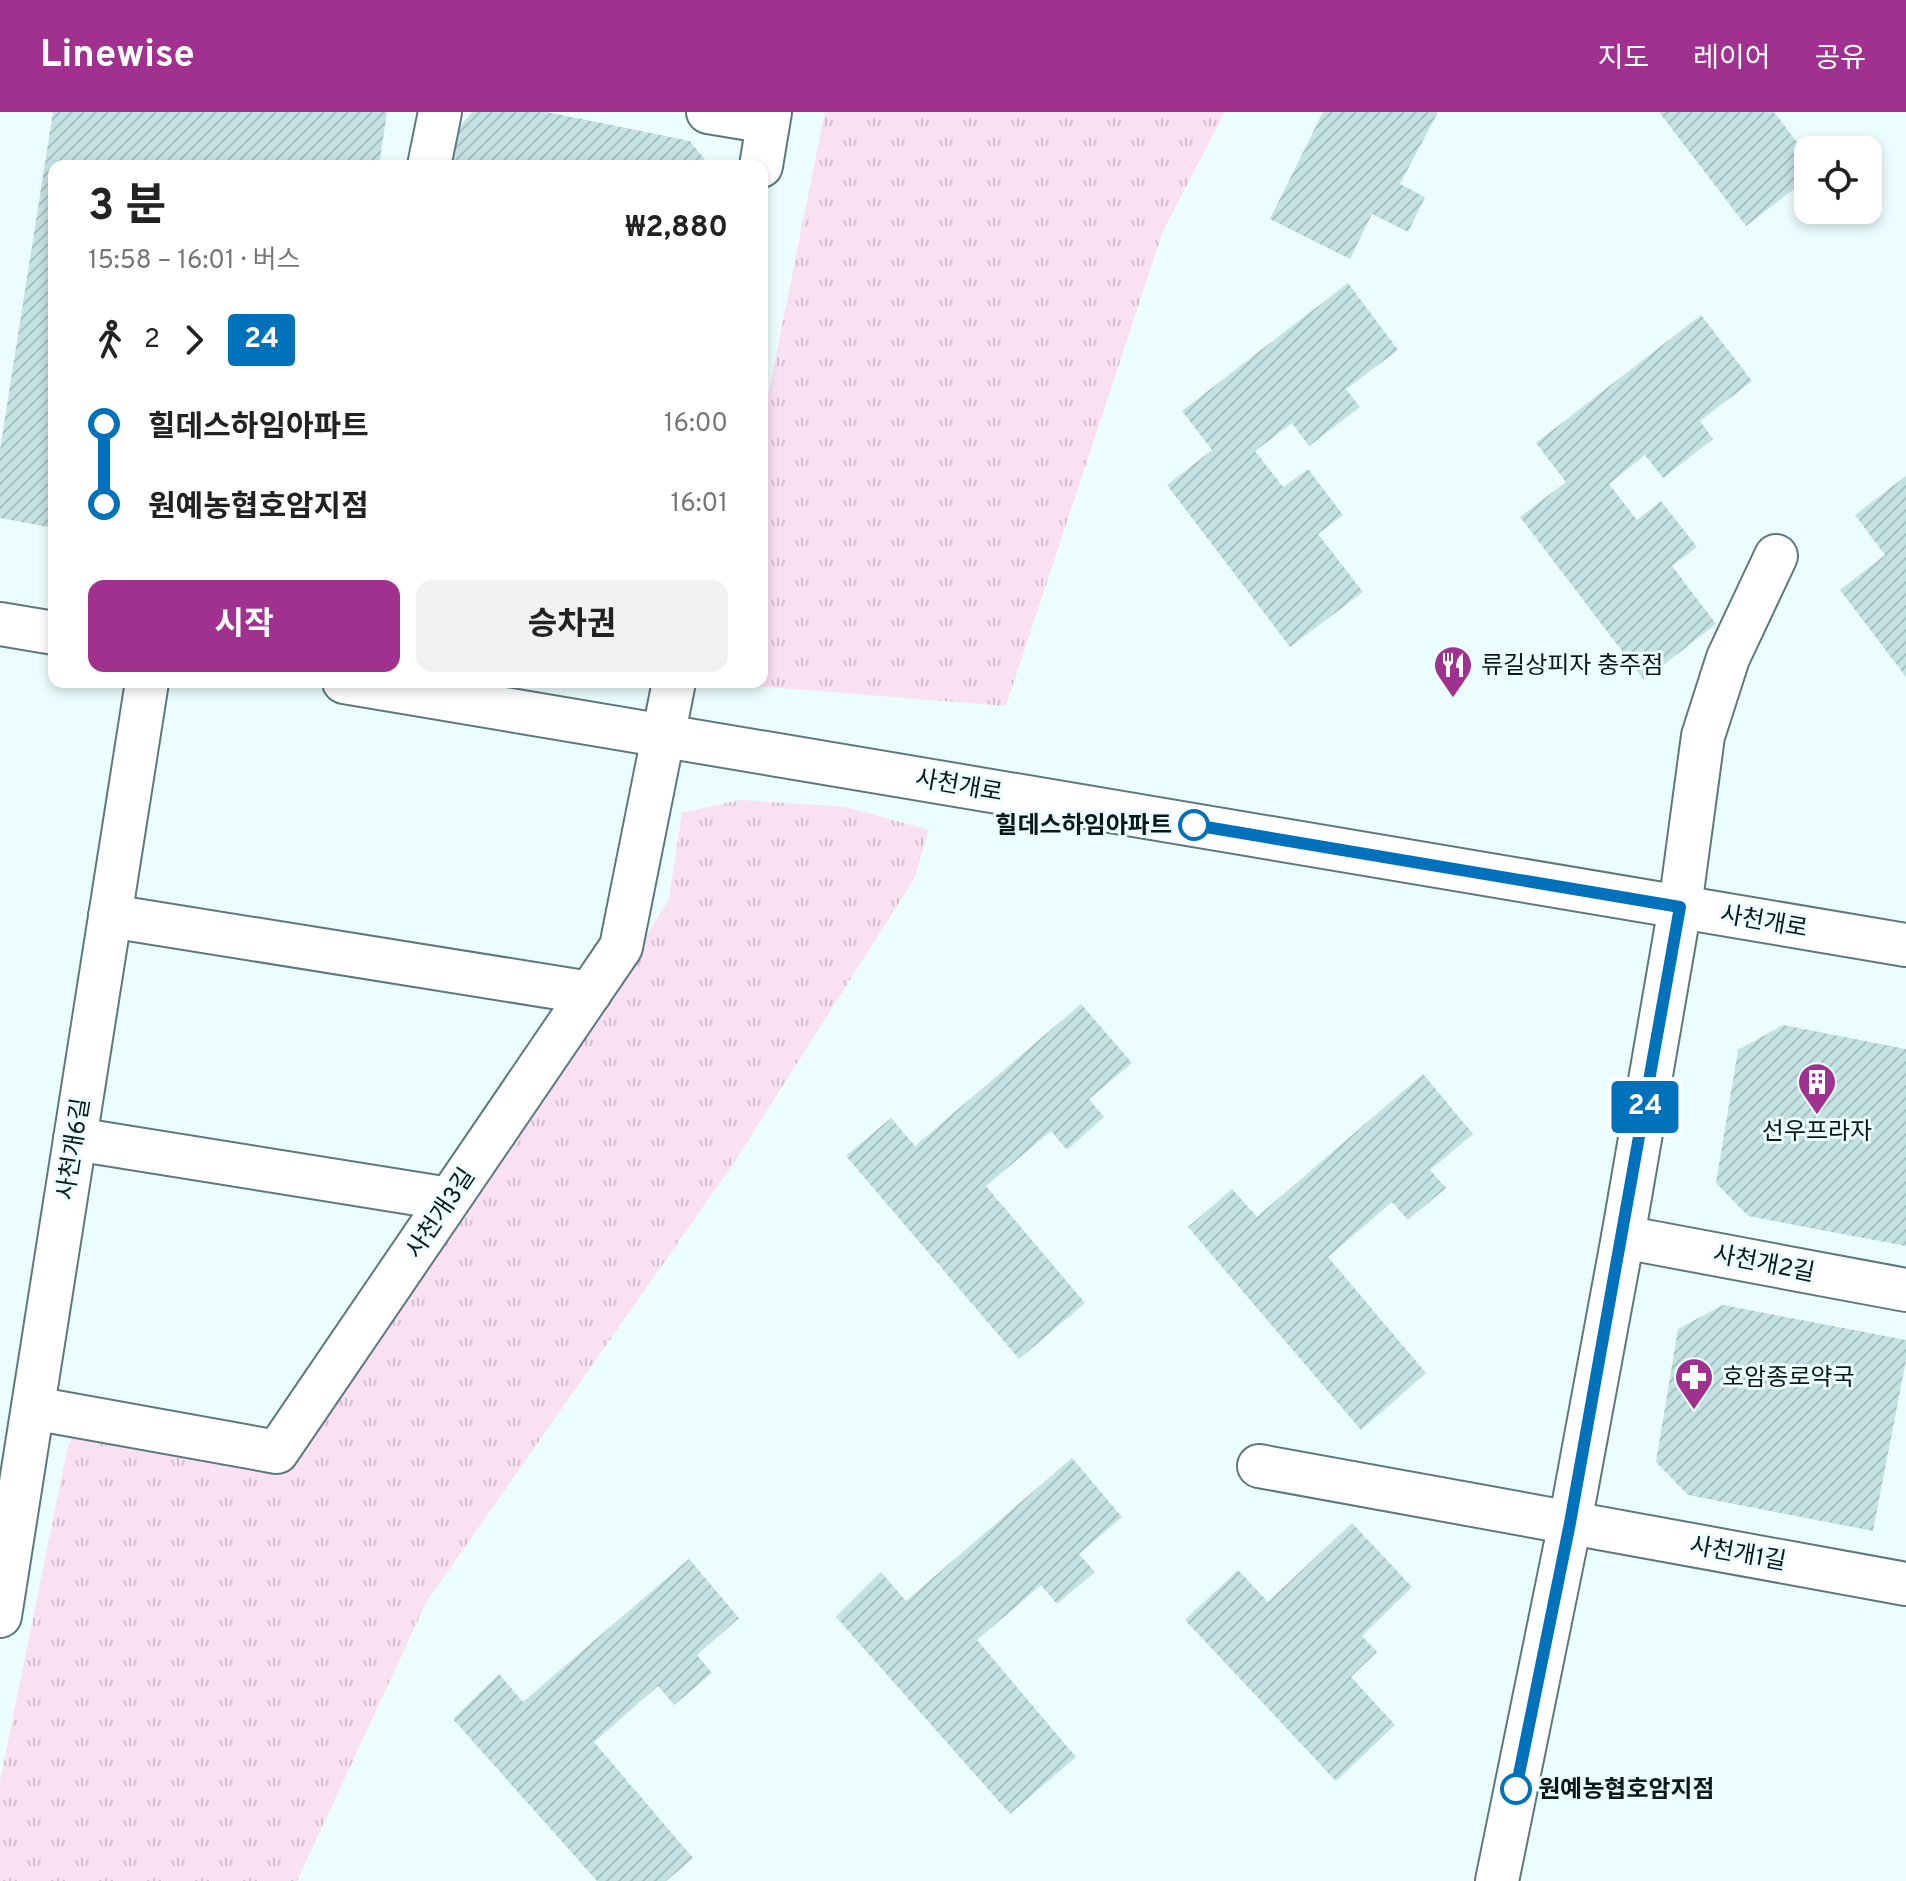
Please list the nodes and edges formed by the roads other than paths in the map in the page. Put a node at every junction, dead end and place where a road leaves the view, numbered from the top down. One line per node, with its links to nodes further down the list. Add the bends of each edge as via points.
1 (440, 112): 4 (street)
2 (708, 112): 3 (street)
3 (769, 117): 5 (street)
4 (430, 160)
5 (762, 160)
6 (1776, 556): 13 (street, via 1728,658 1703,736)
7 (0, 624): 8 (street)
8 (48, 632)
9 (146, 688): 14 (street, 사천개6길)
10 (380, 688): 12 (street, 사천개로)
11 (673, 688): 12 (street, 사천개3길)
12 (665, 736): 13 (street, 사천개로); 16 (street, 사천개3길, via 621,947)
13 (1680, 907): 15 (street, 사천개로); 19 (street)
14 (110, 916): 16 (street); 17 (street, 사천개6길)
15 (1906, 945)
16 (590, 993): 18 (street, 사천개3길)
17 (75, 1139): 18 (street); 21 (street, 사천개6길)
18 (449, 1199): 21 (street, 사천개3길, via 277,1452)
19 (1623, 1237): 20 (street, 사천개2길); 23 (street)
20 (1906, 1290)
21 (33, 1408): 25 (street, 사천개6길)
22 (1259, 1466): 23 (street, 사천개1길)
23 (1570, 1523): 24 (street, 사천개1길); 26 (street)
24 (1906, 1584)
25 (0, 1616)
26 (1497, 1881)

